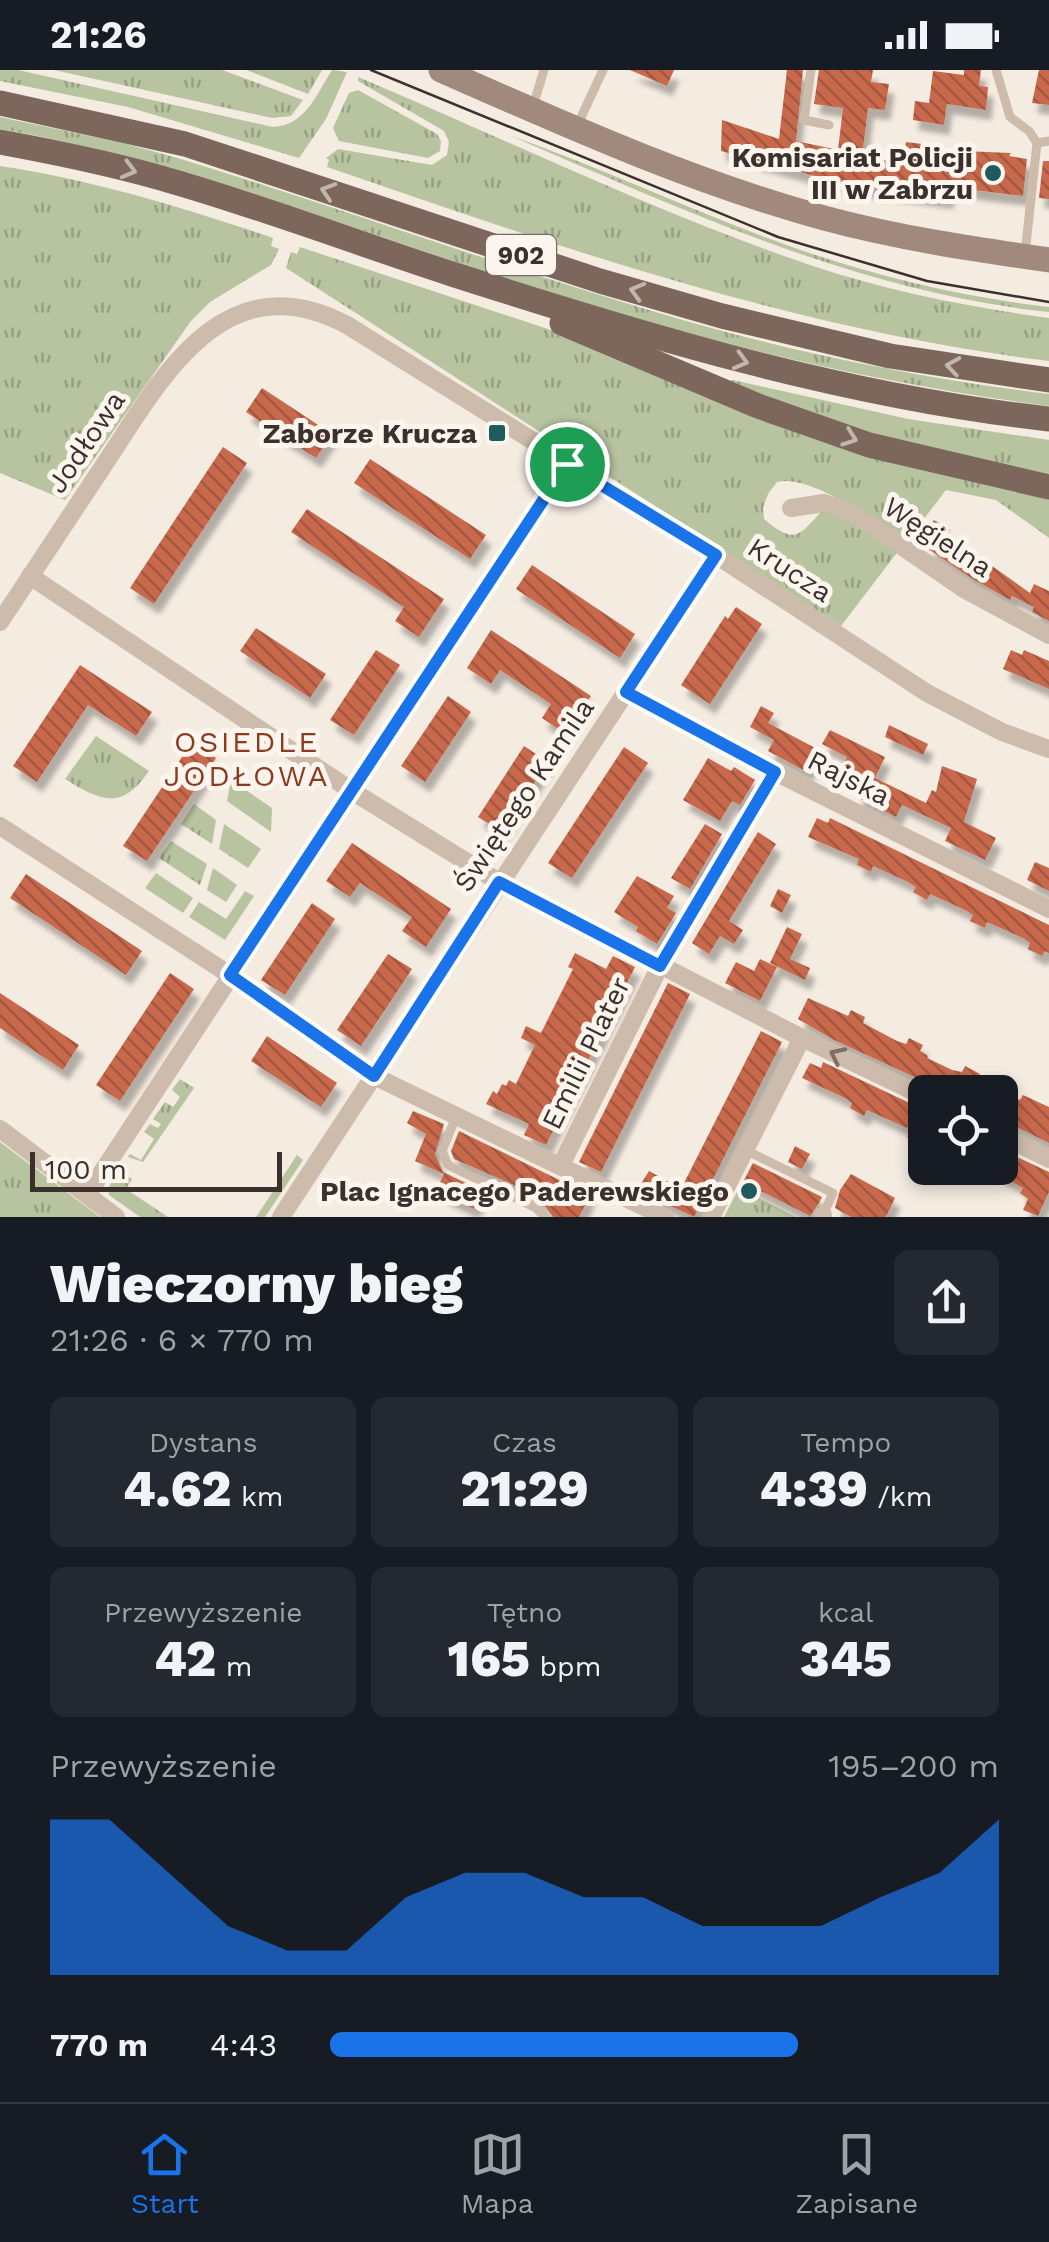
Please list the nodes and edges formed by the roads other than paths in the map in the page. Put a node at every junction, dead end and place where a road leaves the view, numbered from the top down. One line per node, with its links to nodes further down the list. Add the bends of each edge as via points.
1 (440, 70): 7 (street)
2 (544, 70): 7 (lane)
3 (603, 70): 9 (lane)
4 (811, 70): 8 (lane, via 804,120)
5 (996, 70): 12 (lane, via 1010,117)
6 (0, 104): 16 (main road, 902, one-way to 6, via 890,356 722,316 186,144)
7 (532, 110): 9 (street)
8 (830, 125)
9 (576, 128): 13 (street, via 700,178 823,217)
10 (1049, 140): 12 (lane)
11 (0, 142): 14 (main road, 902, one-way to 14, via 177,182)
12 (1037, 143): 13 (lane)
13 (1037, 258)
14 (452, 274): 17 (main road, 902, one-way to 17, via 686,347 834,384); 19 (main road, one-way to 19, via 758,406 869,445)
15 (240, 315): 18 (street, Krucza, via 281,307 326,314); 22 (street, Jodłowa, via 188,345)
16 (1049, 380)
17 (1049, 419)
18 (567, 464): 21 (street, Krucza); 28 (street)
19 (1049, 487)
20 (792, 508): 24 (street, Węgielna, via 824,503 843,510)
21 (716, 555): 25 (street, Świętego Kamila); 26 (street, Krucza, via 927,693)
22 (30, 576): 23 (street, Jodłowa); 28 (street)
23 (0, 622)
24 (1049, 635)
25 (626, 692): 27 (street, Rajska); 30 (street, Świętego Kamila)
26 (1049, 749)
27 (775, 772): 31 (street, Rajska); 32 (street, Emilii Plater)
28 (352, 791): 30 (street); 33 (street)
29 (0, 826): 33 (street)
30 (499, 882): 32 (street); 35 (street, Świętego Kamila)
31 (1049, 909)
32 (660, 966): 34 (street); 42 (street, Emilii Plater)
33 (230, 975): 35 (street); 43 (street)
34 (802, 1038): 36 (street, one-way to 34); 40 (street)
35 (374, 1076): 37 (street); 46 (street, Świętego Kamila)
36 (908, 1090)
37 (457, 1114): 42 (street); 47 (lane, via 442,1151 448,1165)
38 (0, 1128): 43 (street)
39 (1018, 1144): 41 (street)
40 (745, 1150): 44 (lane, via 832,1193); 49 (street)
41 (1049, 1160)
42 (561, 1165): 48 (street)
43 (87, 1195): 45 (street)
44 (824, 1216)
45 (116, 1217)
46 (281, 1217)
47 (545, 1217)
48 (664, 1217)
49 (711, 1217)

